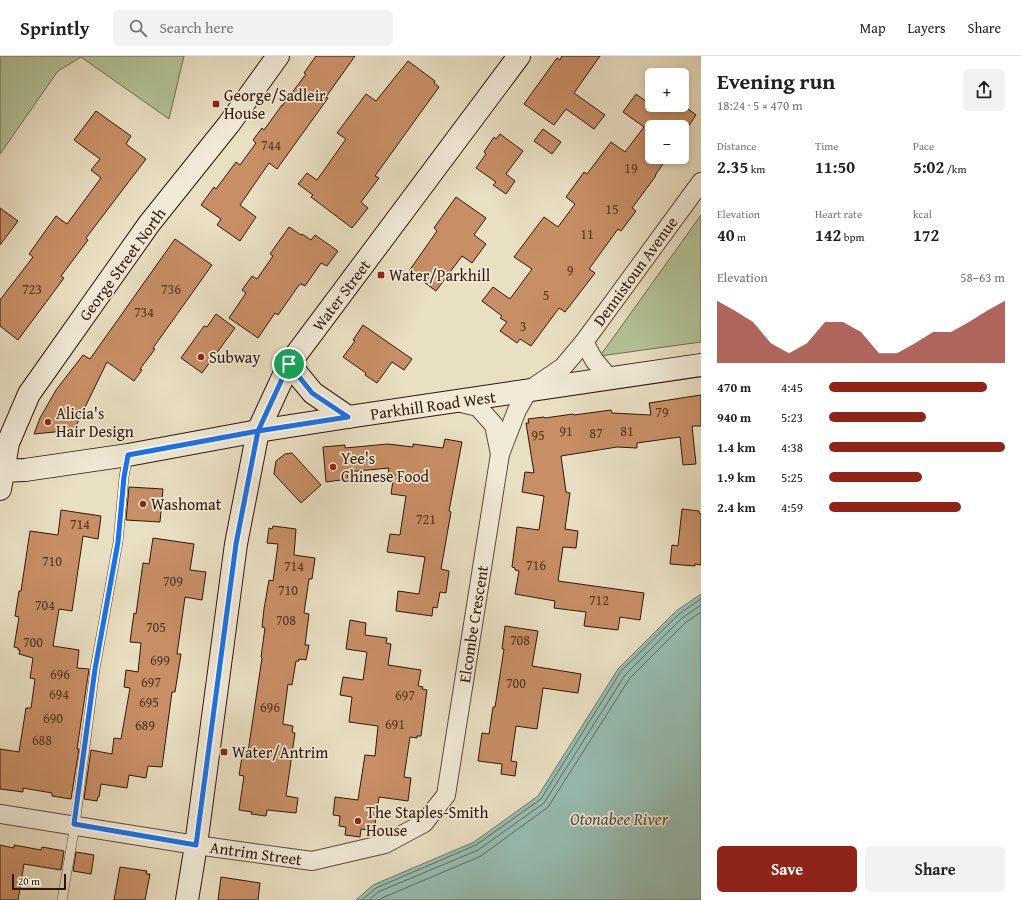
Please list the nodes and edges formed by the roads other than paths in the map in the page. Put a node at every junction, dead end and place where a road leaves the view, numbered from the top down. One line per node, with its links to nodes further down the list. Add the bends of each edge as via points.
1 (278, 56): 14 (main road, George Street North, via 229,124 149,224 29,394 8,443)
2 (519, 56): 5 (main road, Water Street)
3 (701, 182): 4 (street, Dennistoun Avenue)
4 (584, 342): 7 (street, Dennistoun Avenue, via 594,360); 8 (street, Dennistoun Avenue, via 563,367)
5 (289, 364): 10 (main road, via 312,393); 11 (main road, Water Street)
6 (701, 365): 7 (main road, Parkhill Road West)
7 (610, 378): 8 (main road, Parkhill Road West)
8 (528, 391): 9 (main road, Parkhill Road West); 12 (street, Elcombe Crescent)
9 (456, 402): 10 (main road, Parkhill Road West); 12 (street, Elcombe Crescent, via 478,407 494,425)
10 (348, 417): 11 (main road, Parkhill Road West)
11 (258, 431): 13 (main road, Parkhill Road West); 18 (main road, Water Street, via 236,544)
12 (500, 454): 15 (street, Elcombe Crescent)
13 (128, 455): 14 (main road, Parkhill Road West, via 25,470); 17 (lane, via 118,542 95,669)
14 (1, 477)
15 (446, 795): 18 (street, Antrim Street, via 424,822 385,844 312,861)
16 (0, 814): 17 (street, Antrim Street)
17 (74, 824): 18 (street, Antrim Street); 19 (lane)
18 (196, 845): 20 (main road, Water Street)
19 (62, 900)
20 (187, 900)

